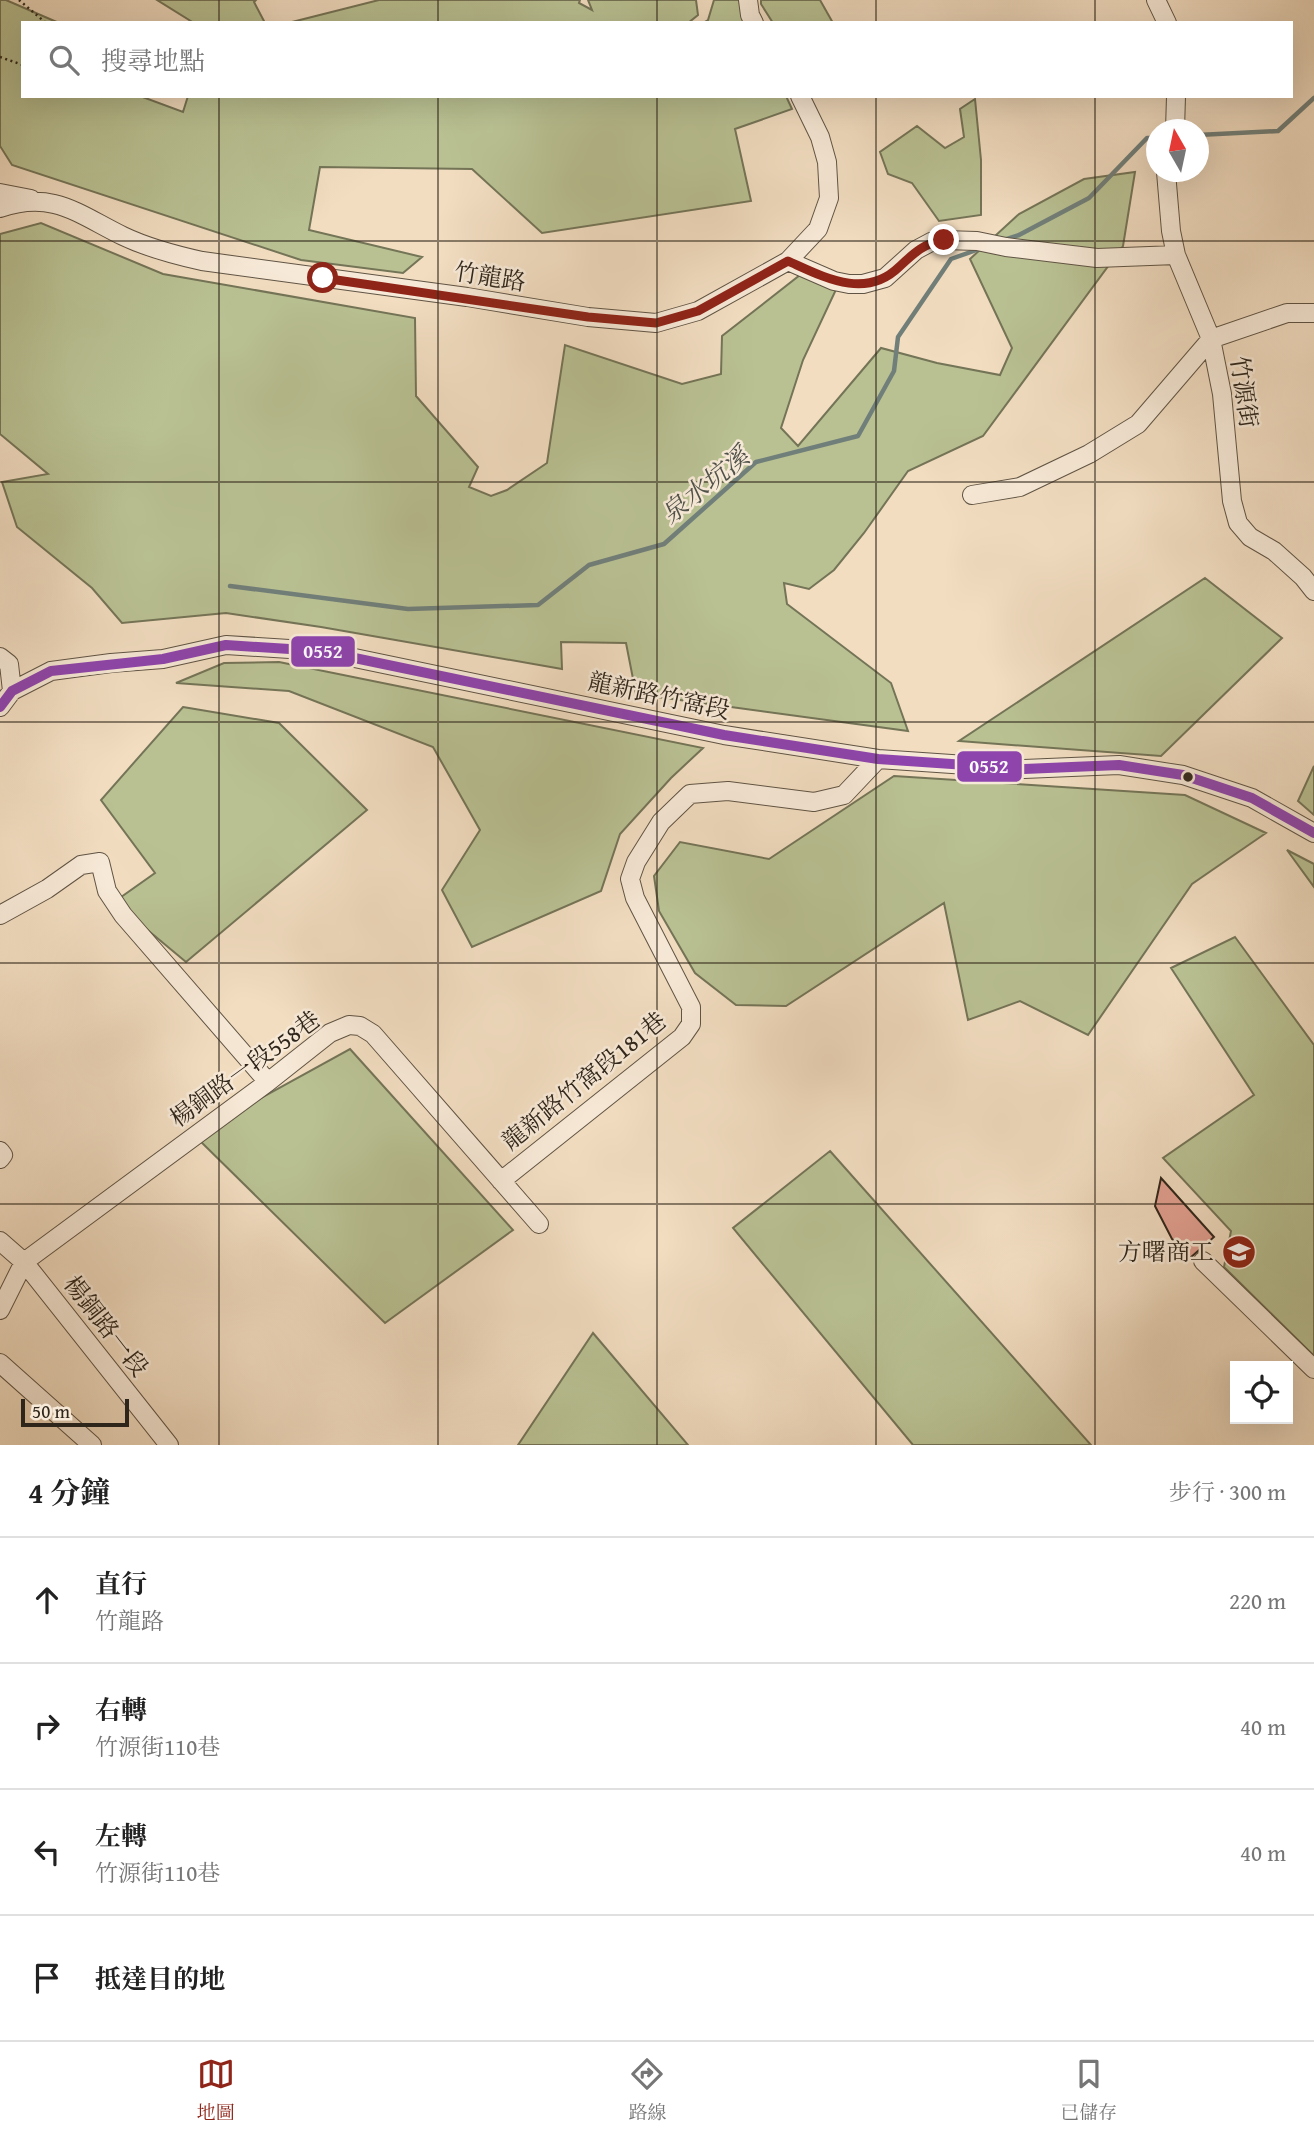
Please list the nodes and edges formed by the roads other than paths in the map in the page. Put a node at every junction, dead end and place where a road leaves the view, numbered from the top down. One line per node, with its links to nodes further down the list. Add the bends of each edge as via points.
1 (748, 0): 3 (street)
2 (1156, 0): 4 (street)
3 (753, 21)
4 (1166, 21)
5 (801, 98): 13 (street, 竹龍路, via 827,162 829,198 818,229)
6 (1176, 98): 7 (street)
7 (1175, 119)
8 (1167, 182): 12 (street, 竹源街)
9 (0, 193): 10 (street)
10 (41, 201): 11 (street, 竹龍路); 13 (street, 竹龍路, via 64,205 126,237 202,261 643,322 656,323 698,311)
11 (0, 208)
12 (1176, 255): 13 (street, via 1097,258 944,240 916,250 885,278 863,284 834,281); 15 (street, 竹源街)
13 (788, 261)
14 (1314, 313): 15 (street, via 1287,313)
15 (1211, 339): 16 (street, via 1138,424 1089,454 1020,486); 17 (street, 竹源街, via 1238,523)
16 (972, 495)
17 (1314, 591)
18 (0, 656): 19 (street, via 9,664)
19 (12, 691): 20 (street, 龍新路竹窩段); 21 (street, 龍新路竹窩段, via 51,671 163,659 226,645 321,651 723,735)
20 (0, 708)
21 (878, 759): 22 (street, 龍新路竹窩段, via 1024,769 1119,765 1183,775 1252,798); 27 (street, 龍新路竹窩段181巷, via 844,795 814,802 728,791 690,794 661,822 629,879 691,1007 691,1024 682,1037)
22 (1314, 833)
23 (0, 915): 24 (street, via 81,865 100,862 107,891 123,915)
24 (268, 1082): 27 (street, 楊銅路一段558巷, via 330,1033 360,1026 373,1034); 31 (street, 楊銅路一段558巷)
25 (0, 1152): 26 (street)
26 (0, 1159)
27 (501, 1181): 28 (street, 楊銅路一段558巷)
28 (539, 1224)
29 (0, 1241): 31 (street, 楊銅路一段)
30 (1203, 1261): 34 (street)
31 (24, 1262): 32 (street, 楊銅路一段558巷); 36 (street, 楊銅路一段)
32 (0, 1310)
33 (0, 1363): 35 (street)
34 (1314, 1369)
35 (92, 1445)
36 (169, 1445)

